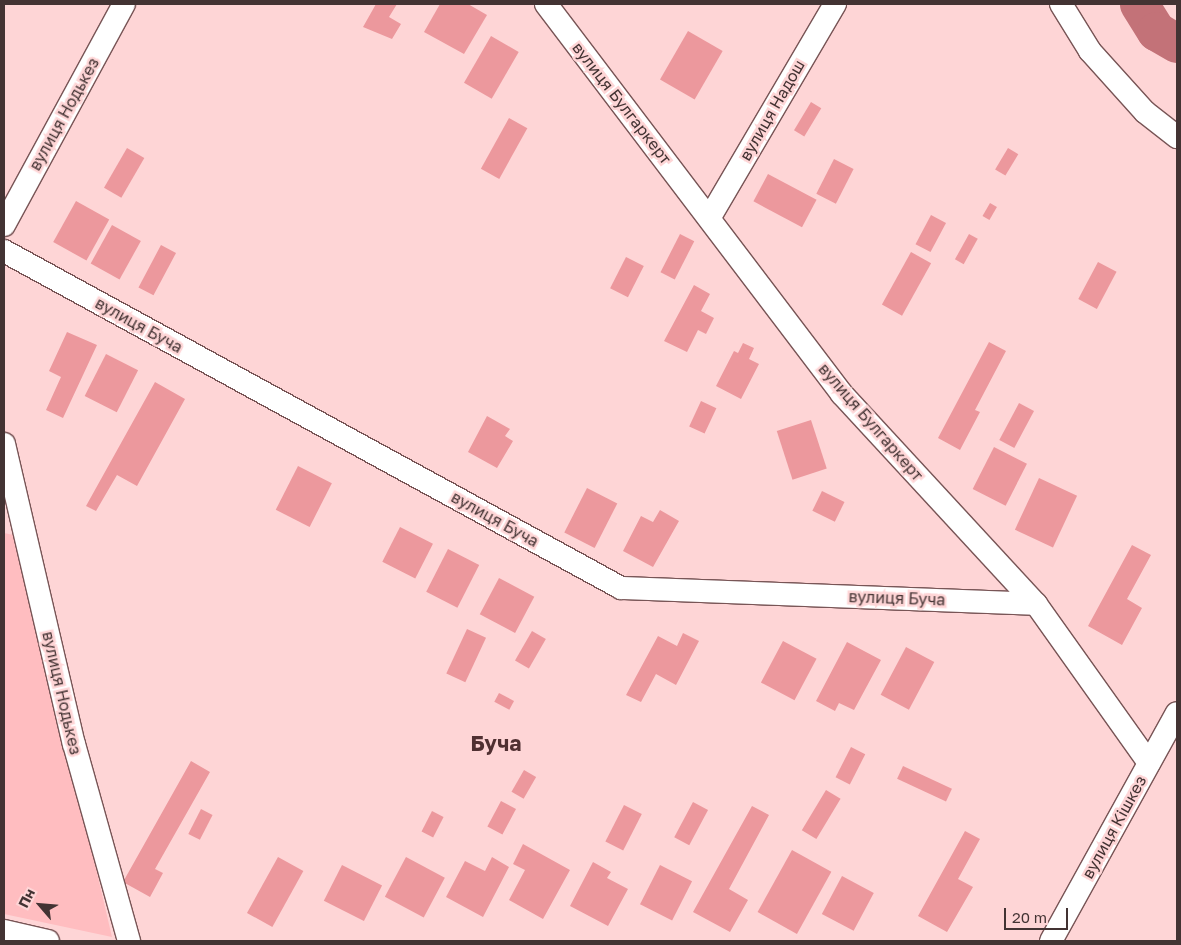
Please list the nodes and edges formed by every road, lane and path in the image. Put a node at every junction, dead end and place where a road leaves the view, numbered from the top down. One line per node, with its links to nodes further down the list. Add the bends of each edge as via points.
1 (124, 4): 7 (street, вулиця Нодькез)
2 (546, 4): 6 (street, вулиця Булгаркерт)
3 (834, 4): 6 (street, вулиця Надош)
4 (1060, 4): 5 (street, via 1090,51 1145,112)
5 (1177, 137)
6 (710, 217): 10 (street, вулиця Булгаркерт, via 842,394)
7 (4, 225)
8 (4, 251): 10 (street, вулиця Буча, via 621,588)
9 (4, 444): 15 (street, вулиця Нодькез, via 74,744)
10 (1036, 604): 12 (street, вулиця Булгаркерт)
11 (1177, 713): 12 (street, вулиця Кішкез)
12 (1149, 763): 16 (street, вулиця Кішкез)
13 (4, 931): 14 (street)
14 (48, 941)
15 (130, 941)
16 (1051, 941)

